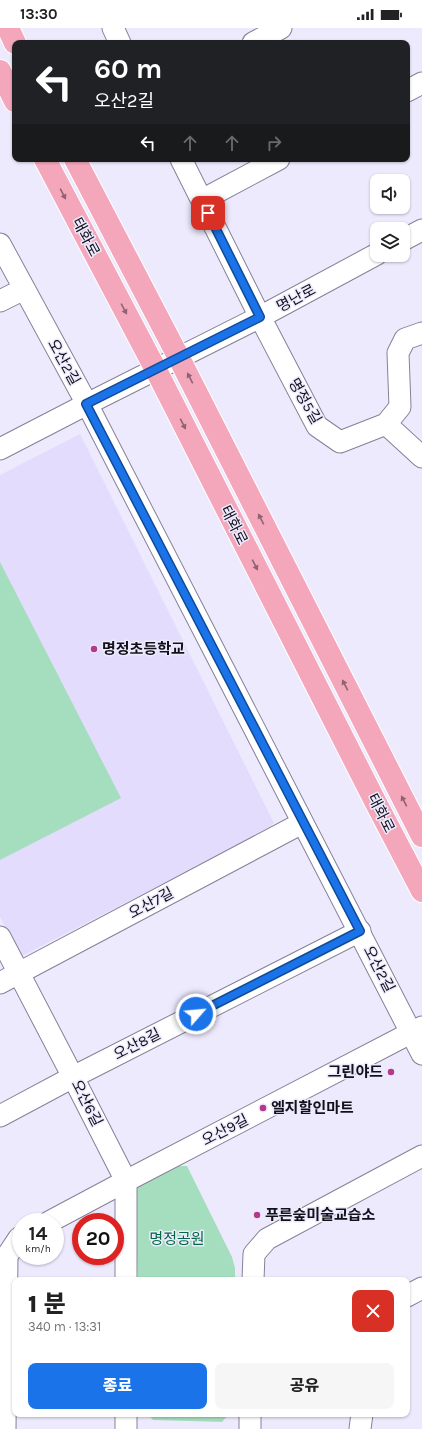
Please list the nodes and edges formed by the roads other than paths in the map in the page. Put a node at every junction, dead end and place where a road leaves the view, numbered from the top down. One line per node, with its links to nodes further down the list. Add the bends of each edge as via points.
1 (8, 28): 4 (main road)
2 (112, 28): 5 (street)
3 (281, 28): 6 (street)
4 (14, 40)
5 (118, 40)
6 (259, 40)
7 (0, 71): 10 (main road)
8 (422, 83): 9 (street)
9 (410, 89)
10 (12, 95)
11 (47, 162): 25 (main road, 태화로, one-way to 25)
12 (77, 162): 24 (main road, 태화로)
13 (182, 162): 15 (street)
14 (273, 162): 15 (street)
15 (202, 200): 22 (street)
16 (422, 230): 17 (street)
17 (410, 236)
18 (0, 244): 20 (street, 오산2길)
19 (370, 258): 22 (street, 명난로)
20 (24, 289): 21 (street); 26 (street, 오산2길)
21 (0, 301)
22 (260, 317): 24 (street, 명난로); 27 (street, 명정5길, via 317,426 340,442)
23 (422, 333): 27 (street, 명정5길, via 405,339 398,353 400,407)
24 (179, 358): 25 (street, 명난로); 31 (main road, 태화로, one-way to 24)
25 (156, 370): 26 (street, 명난로); 32 (main road, 태화로, one-way to 32)
26 (86, 404): 28 (street, 명난로); 30 (street, 오산2길)
27 (386, 424): 29 (street)
28 (0, 449)
29 (422, 457)
30 (302, 823): 33 (street, 오산2길); 35 (street, 오산7길)
31 (422, 836)
32 (422, 891)
33 (360, 931): 37 (street, 오산2길); 39 (street, 오산8길)
34 (0, 937): 35 (street, 오산6길)
35 (19, 972): 36 (street, 오산7길); 39 (street, 오산6길)
36 (0, 982)
37 (417, 1030): 38 (street, 오산2길); 42 (street, 오산9길)
38 (422, 1054)
39 (74, 1076): 40 (street, 오산8길); 42 (street, 오산6길)
40 (0, 1116)
41 (422, 1156): 46 (street, via 267,1238 254,1254)
42 (126, 1181): 43 (street, 오산9길); 45 (street, 오산6길)
43 (64, 1214)
44 (12, 1249): 52 (street, via 8,1256)
45 (126, 1277)
46 (253, 1277)
47 (422, 1288): 48 (street)
48 (410, 1294)
49 (126, 1417): 53 (street)
50 (250, 1417): 54 (street)
51 (362, 1417): 55 (street)
52 (5, 1429)
53 (126, 1429)
54 (250, 1429)
55 (360, 1429)

